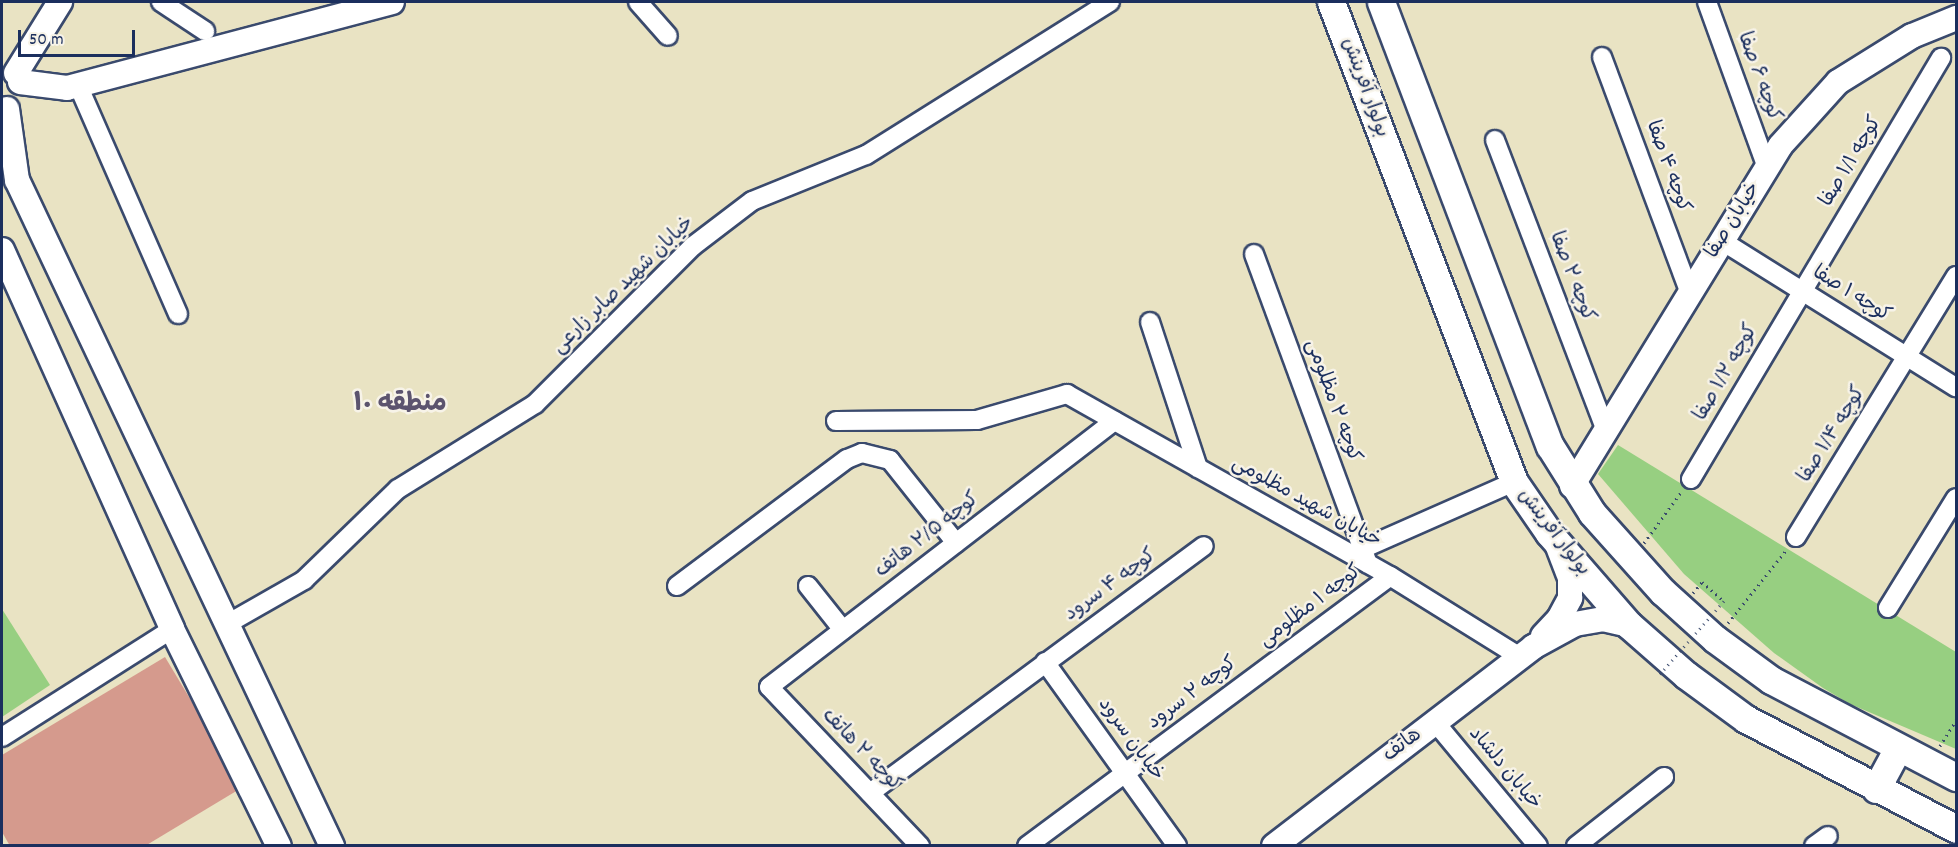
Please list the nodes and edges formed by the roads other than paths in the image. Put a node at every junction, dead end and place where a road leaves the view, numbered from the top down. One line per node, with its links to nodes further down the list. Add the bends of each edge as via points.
1 (60, 2): 14 (street)
2 (161, 2): 10 (street)
3 (392, 2): 15 (street)
4 (638, 2): 11 (street)
5 (1110, 2): 45 (street, خیابان شهید صابر زارعی, via 866,155 752,201 693,246 536,404 398,489 304,580)
6 (1331, 2): 33 (main road, بولوار آفرینش)
7 (1381, 2): 34 (main road, via 1550,446)
8 (1707, 2): 17 (street, کوچه ۶ صفا)
9 (1956, 18): 17 (street, خیابان صفا, via 1912,36 1838,82 1780,146)
10 (204, 31)
11 (668, 36)
12 (1602, 57): 23 (street, کوچه ۴ صفا)
13 (1941, 57): 22 (street, کوچه ۱/۱ صفا)
14 (9, 84): 15 (street); 45 (street, via 17,180)
15 (72, 86): 24 (street)
16 (1495, 140): 30 (street, کوچه ۲ صفا)
17 (1767, 168): 18 (street, خیابان صفا)
18 (1722, 241): 22 (street, کوچه ۱ صفا); 23 (street, خیابان صفا)
19 (2, 250): 47 (street)
20 (1254, 254): 40 (street, کوچه ۲ مظلومی)
21 (1956, 276): 26 (street, کوچه ۱/۴ صفا)
22 (1802, 290): 26 (street, کوچه ۱ صفا); 32 (street, کوچه ۱/۲ صفا)
23 (1690, 293): 30 (street, خیابان صفا)
24 (178, 314)
25 (1150, 322): 31 (street)
26 (1908, 356): 27 (street, کوچه ۱ صفا); 36 (street, کوچه ۱/۴ صفا)
27 (1956, 387)
28 (836, 421): 29 (street, خیابان شهید مظلومی, via 977,420 1067,394)
29 (1115, 421): 31 (street, خیابان شهید مظلومی); 38 (street, کوچه ۲/۵ هاتف)
30 (1606, 430): 34 (street, خیابان صفا)
31 (1198, 468): 40 (street, خیابان شهید مظلومی)
32 (1691, 479)
33 (1514, 482): 37 (main road, بولوار آفرینش); 40 (street)
34 (1572, 486): 55 (main road, via 1662,592 1715,639 1771,680)
35 (1956, 498): 44 (street)
36 (1796, 537)
37 (1555, 542): 46 (main road, بولوار آفرینش); 49 (street, هاتف, via 1570,578 1570,598 1559,619)
38 (956, 543): 42 (street, via 890,460 862,453 847,459); 48 (street, کوچه ۲/۵ هاتف)
39 (1204, 546): 50 (street, کوچه ۴ سرود)
40 (1365, 557): 41 (street, خیابان شهید مظلومی)
41 (1390, 576): 49 (street, خیابان شهید مظلومی); 51 (street, کوچه ۱ مظلومی)
42 (676, 586)
43 (808, 586): 48 (street)
44 (1888, 608)
45 (227, 624): 64 (street)
46 (1629, 625): 49 (street, هاتف, via 1603,619 1575,624); 59 (main road, بولوار آفرینش, via 1686,675 1746,719)
47 (172, 629): 54 (street); 63 (street)
48 (843, 630): 52 (street, کوچه ۲/۵ هاتف)
49 (1526, 652): 53 (street, هاتف)
50 (1045, 662): 56 (street, خیابان سرود); 60 (street, کوچه ۴ سرود)
51 (1259, 673): 56 (street, کوچه ۲ سرود)
52 (769, 687): 60 (street, کوچه ۲ هاتف)
53 (1435, 722): 62 (street, خیابان دلشاد); 68 (street, هاتف)
54 (2, 737)
55 (1898, 748): 58 (main road); 59 (main road)
56 (1125, 772): 66 (street, کوچه ۲ سرود); 67 (street, خیابان سرود)
57 (1664, 777): 69 (street)
58 (1956, 777)
59 (1876, 789): 61 (main road, بولوار آفرینش)
60 (870, 793): 65 (street, کوچه ۲ هاتف)
61 (1956, 829)
62 (1531, 843)
63 (279, 846)
64 (332, 846)
65 (920, 846)
66 (1027, 846)
67 (1177, 846)
68 (1274, 846)
69 (1576, 846)

